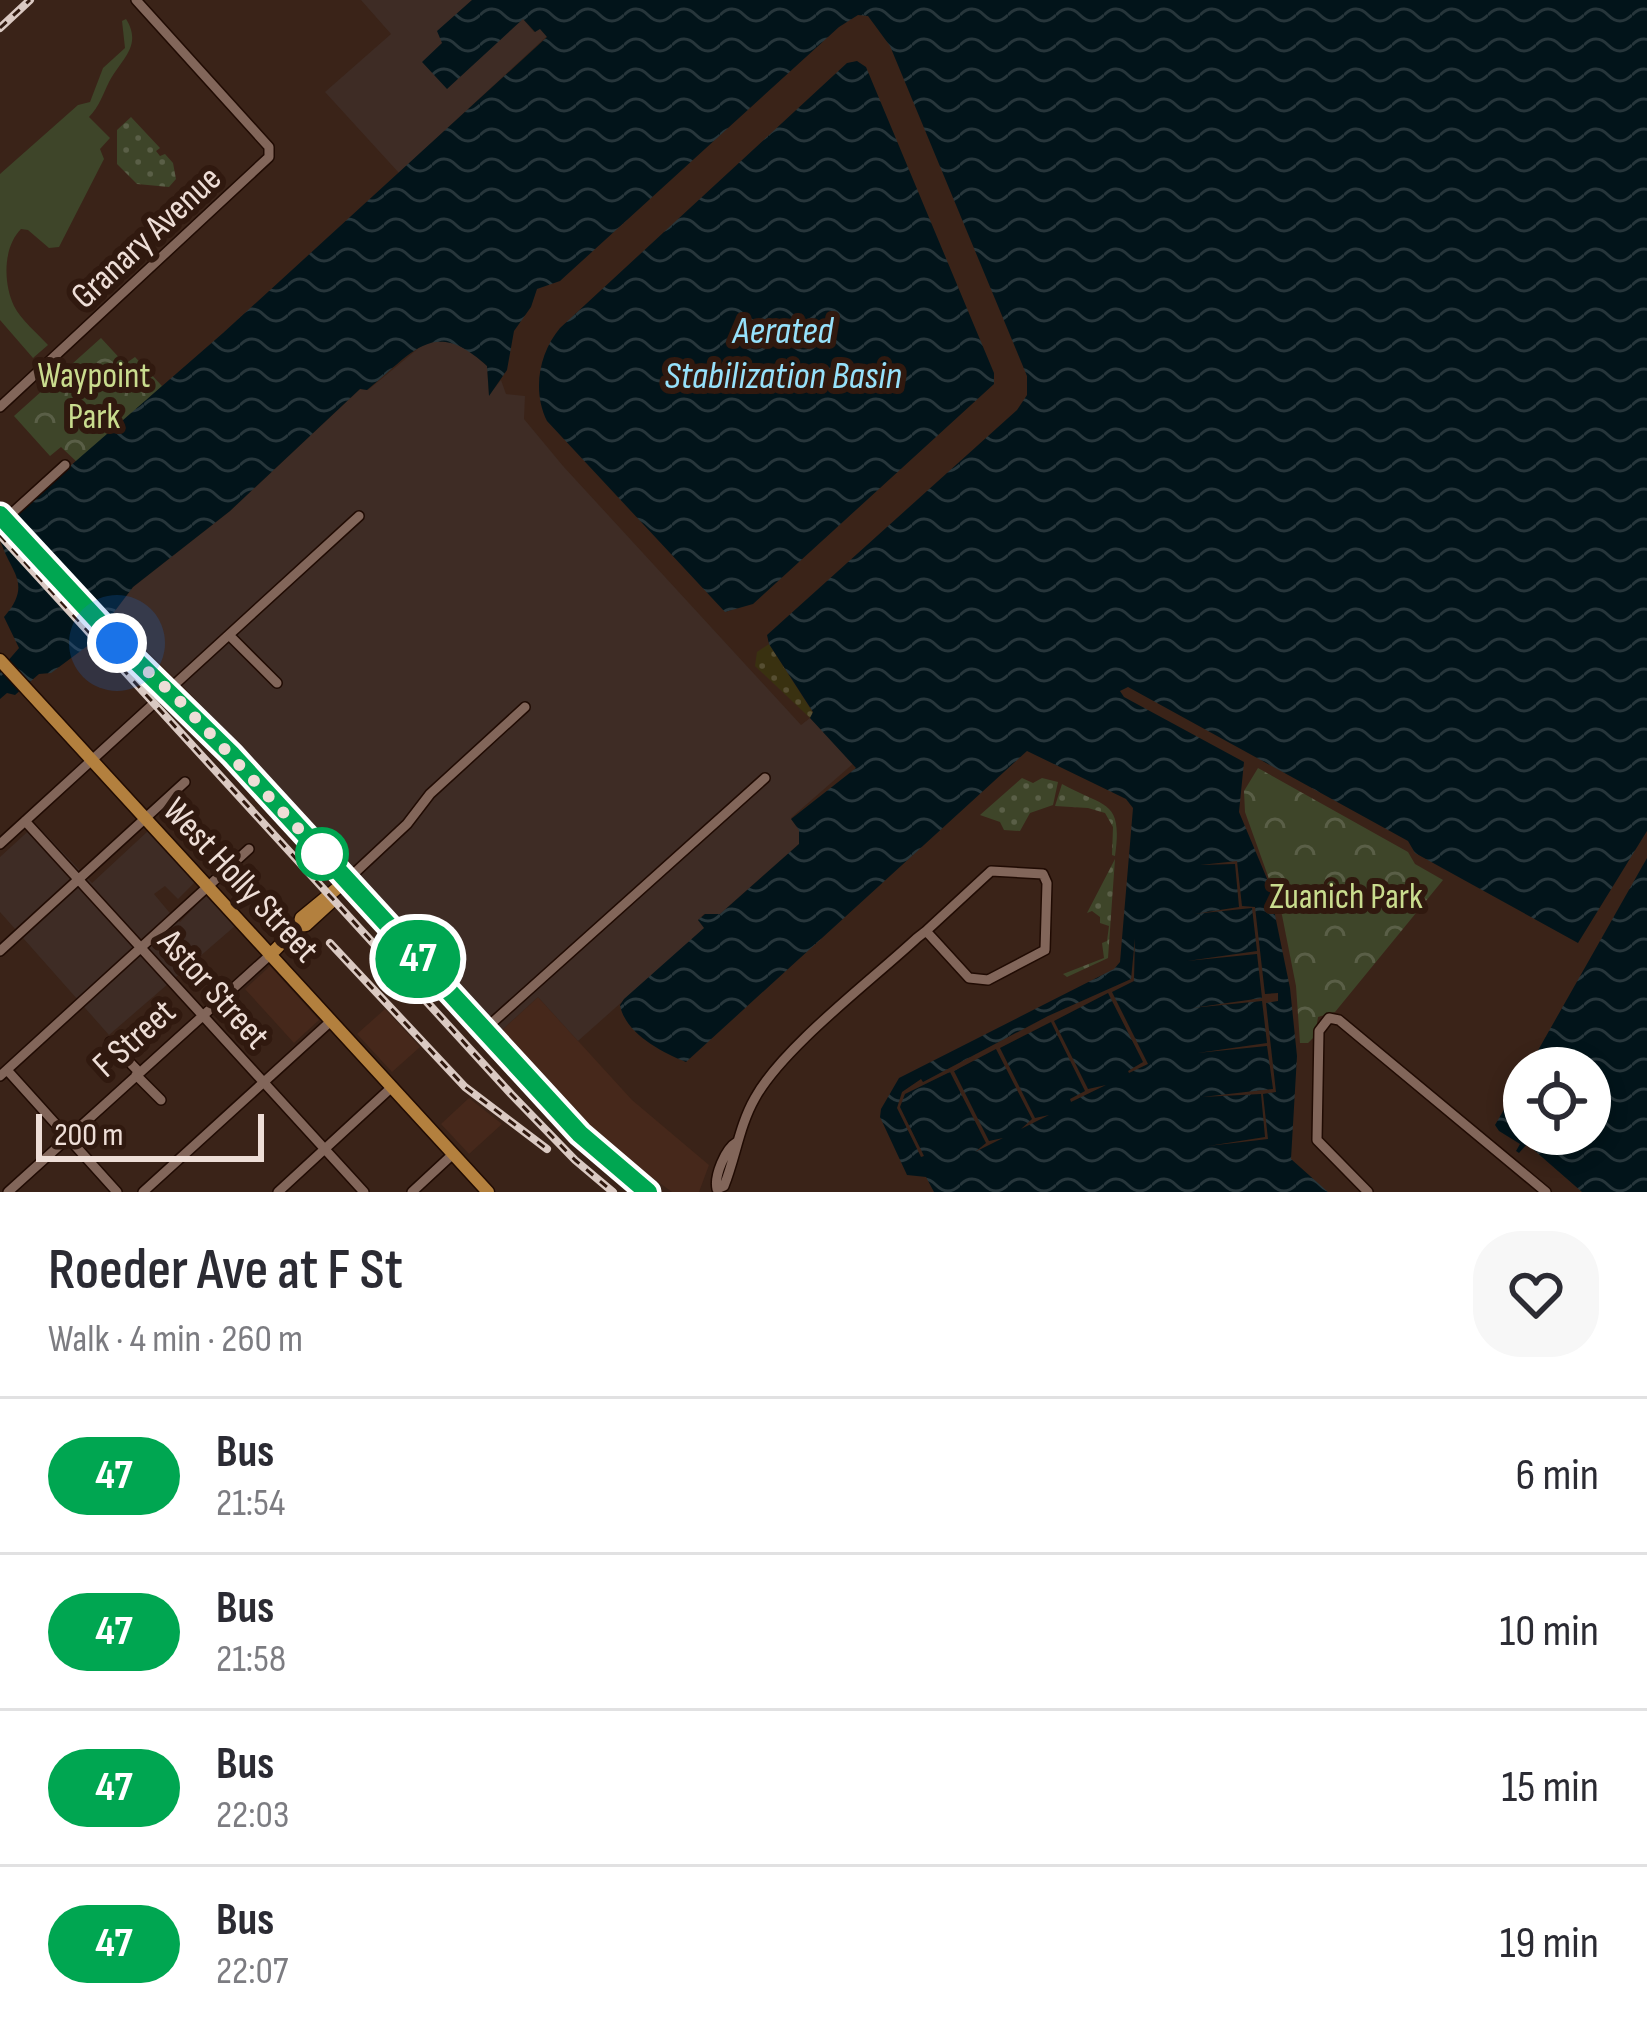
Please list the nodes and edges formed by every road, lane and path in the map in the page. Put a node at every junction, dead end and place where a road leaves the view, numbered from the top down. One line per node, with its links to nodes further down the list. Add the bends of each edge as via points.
1 (136, 0): 2 (street, Granary Avenue, via 270,152 268,160)
2 (0, 407)
3 (65, 465): 5 (street)
4 (359, 516): 6 (street)
5 (6, 521): 9 (main road)
6 (229, 634): 8 (street); 9 (street)
7 (0, 660): 11 (main road, West Holly Street)
8 (277, 683)
9 (169, 690): 11 (street); 19 (main road)
10 (525, 707): 19 (street, F Street)
11 (92, 760): 14 (main road, West Holly Street); 15 (street)
12 (765, 778): 27 (street)
13 (185, 782): 14 (street)
14 (145, 818): 18 (street); 20 (main road, West Holly Street)
15 (25, 821): 16 (street); 18 (street, Astor Street)
16 (0, 844)
17 (249, 849): 20 (street)
18 (78, 879): 22 (street, Astor Street); 23 (street)
19 (346, 881): 24 (main road, F Street); 27 (street)
20 (208, 886): 22 (street); 24 (main road, West Holly Street)
21 (926, 931): 21 (street, via 991,871 1043,874 1045,950 988,980 969,978); 37 (street, via 778,1064)
22 (141, 948): 25 (street, Astor Street); 29 (street)
23 (0, 951)
24 (270, 955): 25 (street, F Street); 26 (main road, West Holly Street)
25 (202, 1015): 30 (street, F Street); 31 (street, Astor Street)
26 (331, 1021): 31 (street); 32 (main road, West Holly Street)
27 (484, 1030): 45 (street, via 598,1152)
28 (110, 1042): 30 (street)
29 (3, 1073): 34 (street)
30 (138, 1073): 33 (street); 34 (street, F Street)
31 (264, 1082): 35 (street, Astor Street); 40 (street)
32 (392, 1087): 35 (street); 36 (main road, West Holly Street)
33 (160, 1100)
34 (68, 1136): 38 (street, F Street); 39 (street)
35 (325, 1149): 41 (street); 42 (street, Astor Street)
36 (453, 1154): 43 (street); 44 (main road, West Holly Street)
37 (716, 1190)
38 (8, 1192)
39 (117, 1192)
40 (143, 1192)
41 (278, 1192)
42 (364, 1192)
43 (412, 1192)
44 (488, 1192)
45 (648, 1192)
46 (1368, 1192): 47 (street, via 1318,1145 1319,1042 1329,1018)
47 (1546, 1192)

